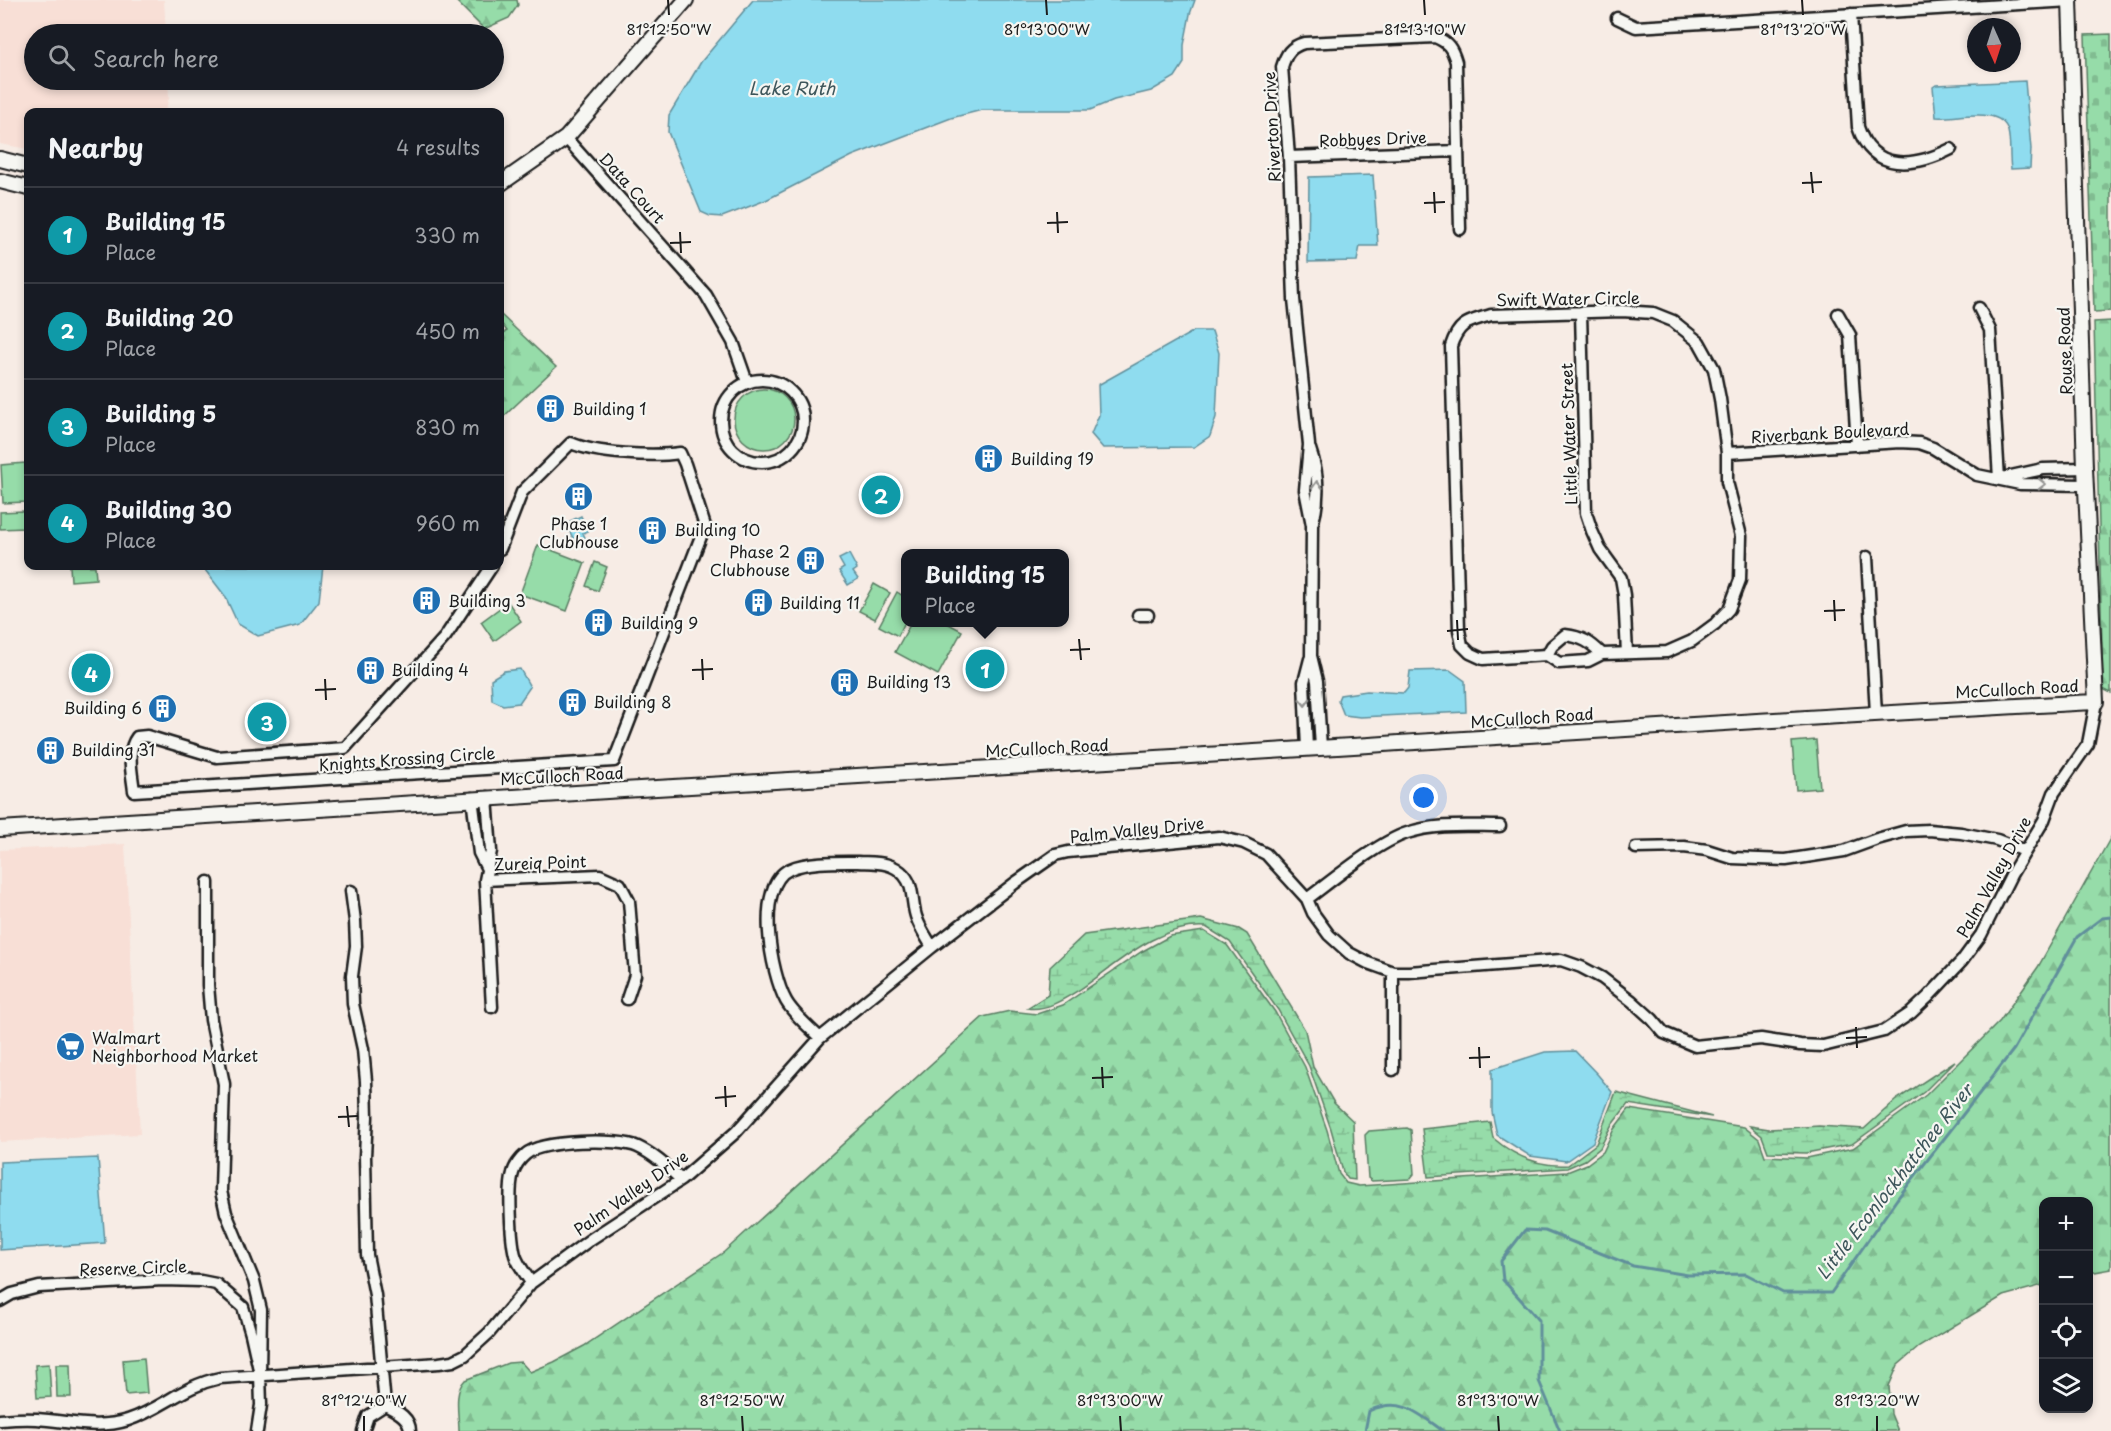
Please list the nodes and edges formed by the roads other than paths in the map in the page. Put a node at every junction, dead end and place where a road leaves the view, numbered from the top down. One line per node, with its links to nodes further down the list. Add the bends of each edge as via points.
1 (686, 0): 5 (street)
2 (2071, 1): 3 (street); 21 (street, Rouse Road)
3 (1851, 14): 4 (street, via 1636,27); 6 (street, via 1857,127 1863,142 1880,158 1891,162 1931,159)
4 (1617, 18)
5 (566, 138): 12 (street); 18 (street, Data Court, via 706,295 733,342)
6 (1951, 149)
7 (1458, 151): 8 (street, Robbyes Drive); 8 (street, Riverton Drive, via 1456,62 1446,42 1435,37 1294,46 1282,67); 14 (street, Riverton Drive)
8 (1288, 157): 32 (street, Riverton Drive, via 1294,299 1309,445 1317,467 1318,489 1312,525 1311,656 1317,681)
9 (0, 159): 10 (street)
10 (24, 165)
11 (0, 181): 13 (street)
12 (504, 181)
13 (24, 187)
14 (1460, 229)
15 (1979, 308): 22 (street, via 1990,330)
16 (1581, 312): 20 (street, Swift Water Circle, via 1653,313 1673,321 1699,342 1714,369); 27 (street, Little Water Street, via 1586,513 1600,549 1621,578); 29 (street, Swift Water Circle, via 1491,315 1456,330 1451,346 1462,645 1483,659)
17 (1838, 314): 19 (street, via 1850,335)
18 (747, 382): 18 (street, via 726,400 721,414 722,433 737,454 750,460 781,458 800,438 803,410 797,397 774,380)
19 (1857, 445): 20 (street, Riverbank Boulevard); 22 (street, Riverbank Boulevard, via 1919,443 1977,475)
20 (1727, 453): 27 (street, Swift Water Circle, via 1727,482 1741,536 1740,580 1729,609 1692,641 1667,651)
21 (2085, 468): 22 (street, Riverbank Boulevard, via 2043,469); 23 (street, Rouse Road)
22 (1999, 479): 23 (street, Riverbank Boulevard, one-way to 23, via 2020,484)
23 (2086, 485): 30 (street, Rouse Road)
24 (504, 539): 26 (street, Knights Krossing Circle, via 522,492 571,443 584,449 663,456 680,453 705,526 614,761 134,790 131,752 137,737 147,736 217,756 345,748 445,637)
25 (1867, 557): 31 (street)
26 (489, 570)
27 (1627, 653): 28 (street, Swift Water Circle)
28 (1602, 654): 29 (street, Swift Water Circle, via 1588,661 1559,663); 29 (street, via 1580,636 1565,635)
29 (1547, 656)
30 (2096, 702): 31 (street, McCulloch Road); 40 (street, Palm Valley Drive, via 2088,744 2054,793 2044,820)
31 (1876, 713): 32 (street, McCulloch Road)
32 (1314, 749): 33 (street, McCulloch Road)
33 (487, 797): 34 (street, McCulloch Road); 37 (street)
34 (472, 798): 36 (street, McCulloch Road); 38 (street)
35 (1500, 826): 44 (street, via 1437,827 1409,832 1391,839)
36 (0, 829)
37 (490, 835): 38 (street); 41 (street)
38 (477, 836): 41 (street)
39 (1636, 849): 40 (street, via 1684,847 1732,858 1786,860 1844,851 1906,831 1929,830 1961,832)
40 (2025, 851): 46 (street, Palm Valley Drive, via 1981,936 1928,997 1884,1031 1823,1046 1761,1039 1695,1046 1664,1034 1652,1019 1602,978 1561,960)
41 (486, 875): 47 (street, Zureiq Point, via 600,875 620,884 629,901 635,975); 48 (street)
42 (208, 882): 55 (street, via 209,997 224,1084 221,1191 261,1310)
43 (351, 891): 54 (street, via 355,921 353,1004 366,1081 368,1255)
44 (1307, 899): 45 (street, Palm Valley Drive, via 1266,854 1228,838 1087,849 1055,855 1042,863); 46 (street, Palm Valley Drive, via 1329,935 1349,953)
45 (932, 947): 49 (street, Palm Valley Drive); 49 (street, via 916,918 906,877 894,866 877,862 822,863 790,869 782,875 770,900 776,973 785,999)
46 (1393, 972): 50 (street)
47 (627, 999)
48 (492, 1007)
49 (820, 1038): 51 (street, Palm Valley Drive, via 736,1132)
50 (1393, 1070)
51 (681, 1180): 52 (street, Palm Valley Drive); 52 (street, via 662,1161 620,1141 567,1143 527,1152 513,1171 510,1183 516,1257)
52 (531, 1283): 54 (street, Palm Valley Drive, via 465,1355 439,1363)
53 (0, 1301): 55 (street, Reserve Circle, via 39,1287 163,1280 216,1284 243,1307)
54 (381, 1367): 55 (street, Palm Valley Drive); 56 (street)
55 (260, 1374): 57 (street, Palm Valley Drive, via 205,1381 149,1412 117,1423); 58 (street, Reserve Circle)
56 (385, 1405): 59 (street, via 368,1416); 60 (street, via 401,1414 410,1424)
57 (0, 1420)
58 (257, 1431)
59 (363, 1431)
60 (410, 1431)

